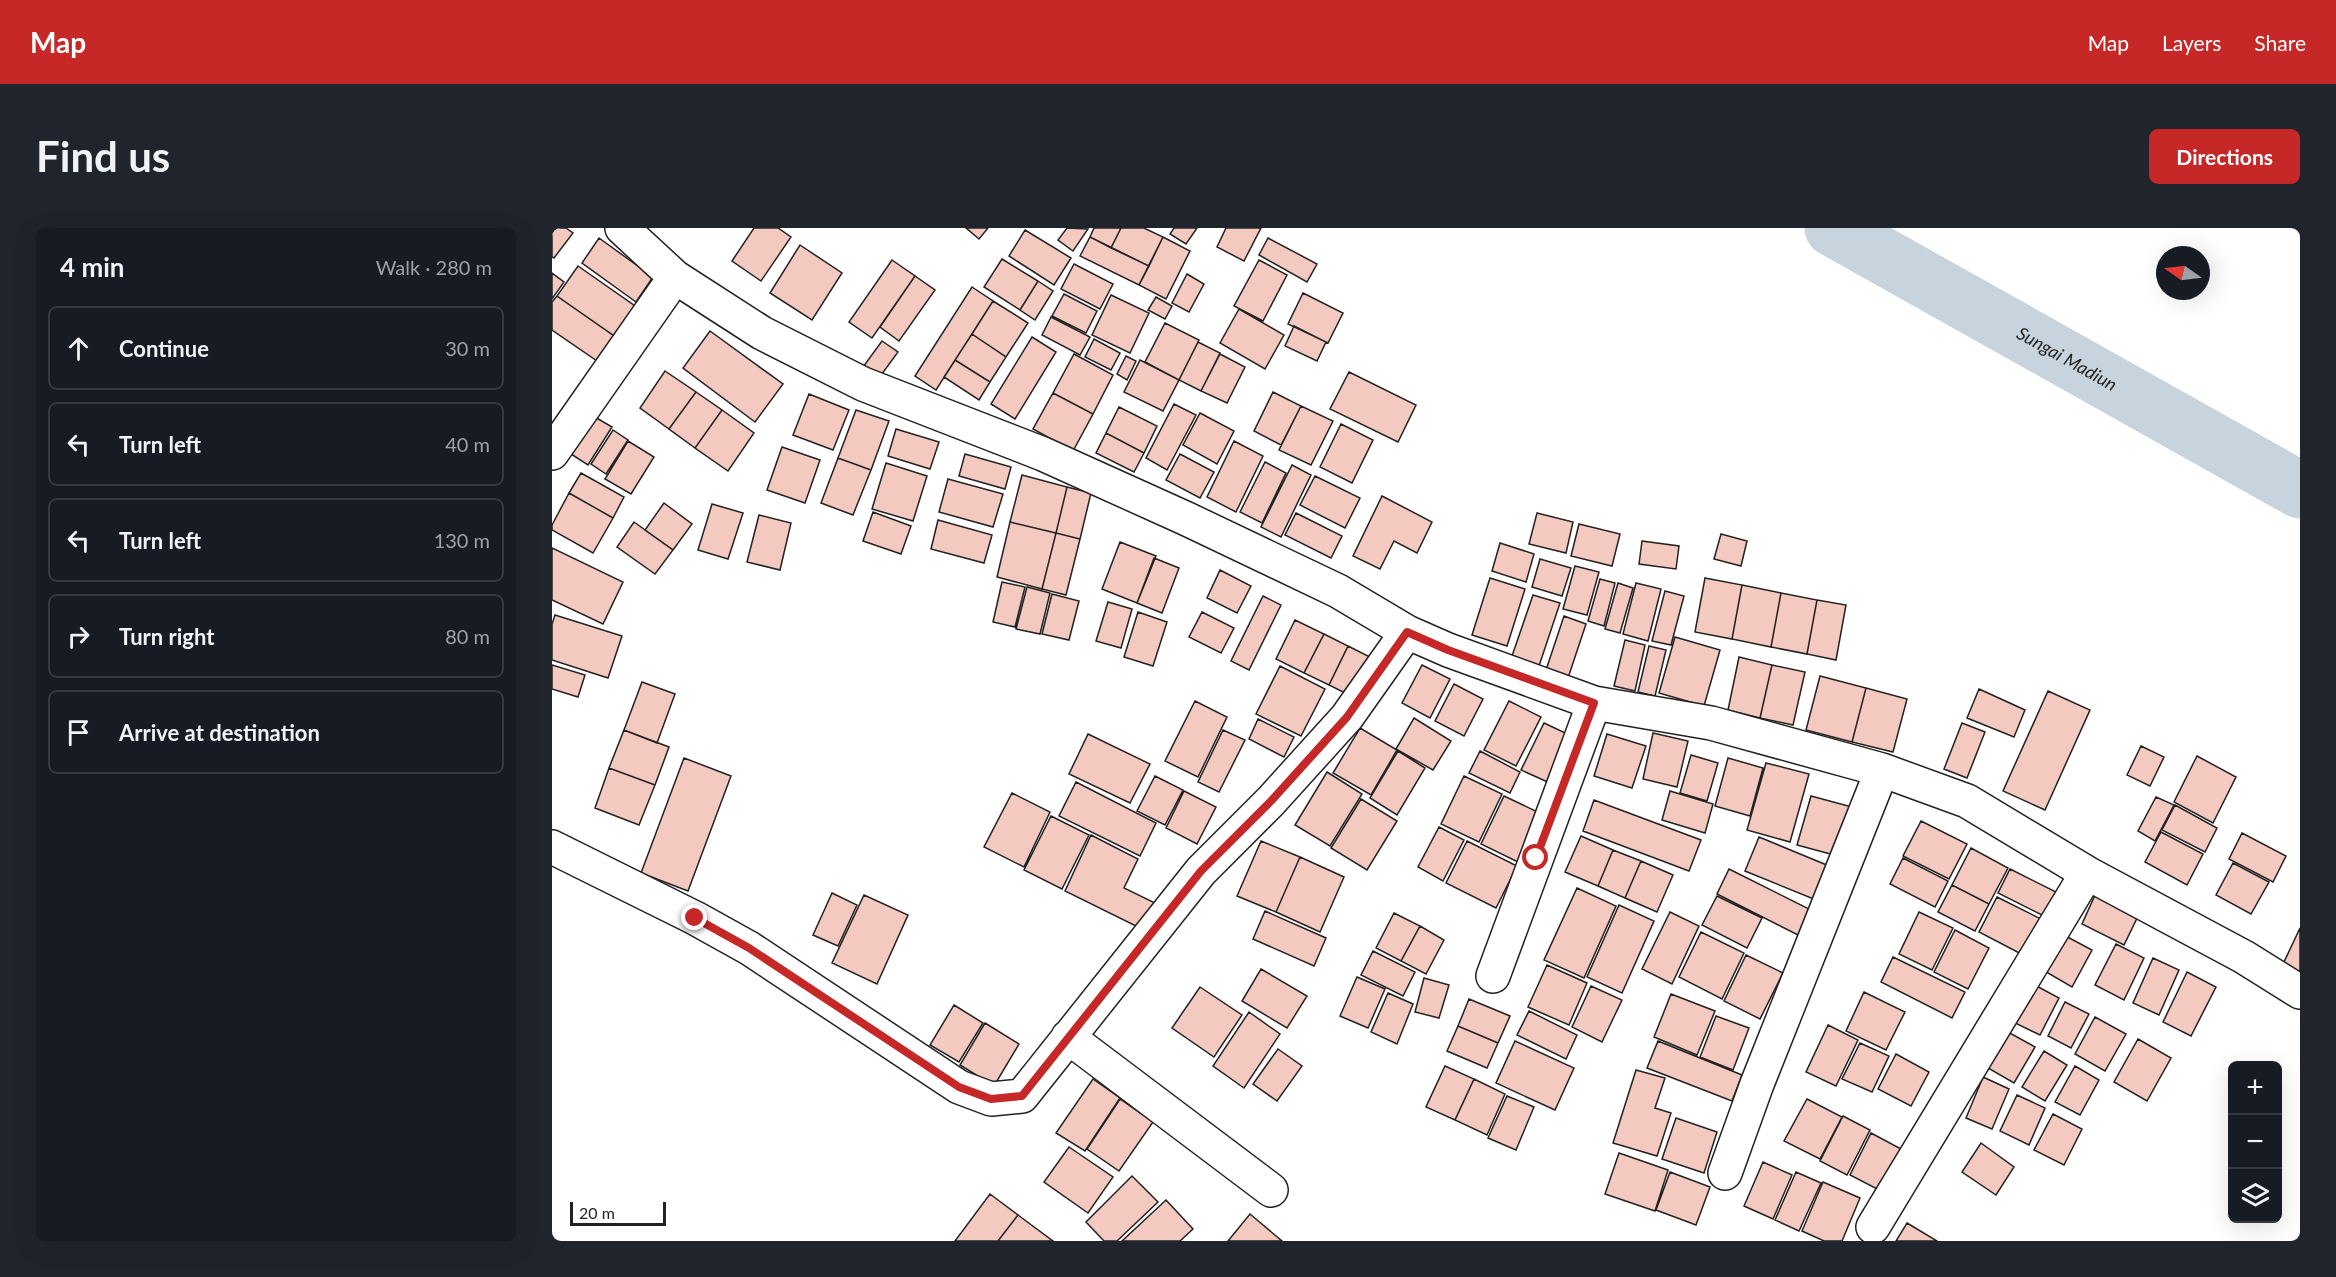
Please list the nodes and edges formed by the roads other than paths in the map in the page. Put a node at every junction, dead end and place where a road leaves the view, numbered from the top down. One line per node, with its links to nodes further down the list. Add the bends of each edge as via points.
1 (622, 228): 2 (street)
2 (675, 277): 3 (street); 5 (street, via 762,333 863,384 1043,454 1176,514 1338,591)
3 (561, 419): 4 (street)
4 (552, 453)
5 (1407, 632): 6 (street); 12 (street, via 1347,717 1201,871)
6 (1594, 703): 7 (street, via 1711,723); 10 (street)
7 (1882, 770): 9 (street, via 1967,801); 13 (street)
8 (552, 847): 12 (street, via 749,948 959,1087 991,1099 1022,1096)
9 (2087, 873): 11 (street, via 2244,957); 15 (street)
10 (1493, 976)
11 (2300, 992)
12 (1068, 1037): 14 (street)
13 (1725, 1173)
14 (1271, 1190)
15 (1873, 1227)

